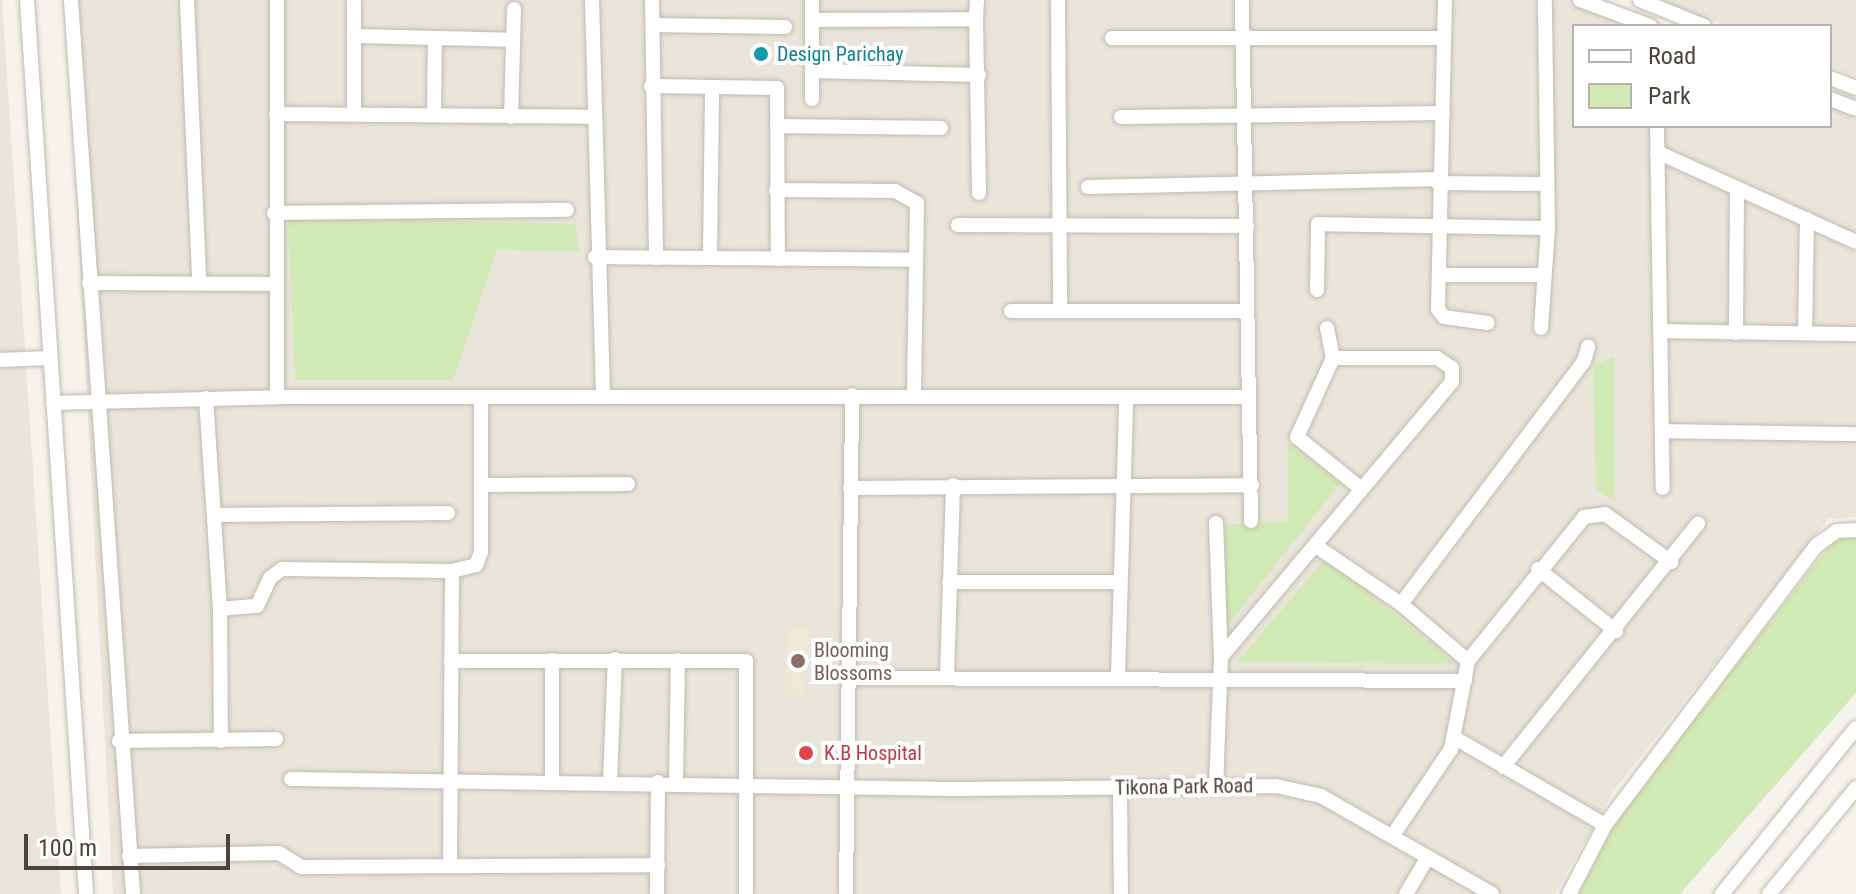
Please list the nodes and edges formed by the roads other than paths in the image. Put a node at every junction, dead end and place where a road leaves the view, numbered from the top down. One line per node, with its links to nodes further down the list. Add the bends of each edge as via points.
1 (27, 0): 88 (street)
2 (71, 0): 74 (street)
3 (187, 0): 73 (street)
4 (277, 0): 40 (street)
5 (592, 0): 43 (street)
6 (652, 0): 21 (street)
7 (812, 0): 18 (street)
8 (977, 0): 17 (street)
9 (1058, 0): 61 (street)
10 (1242, 0): 26 (street)
11 (1445, 0): 27 (street)
12 (1545, 0): 52 (street)
13 (1580, 0): 19 (street)
14 (1640, 0): 20 (street)
15 (354, 1): 23 (street)
16 (514, 9): 28 (street)
17 (976, 19): 18 (street); 30 (street)
18 (812, 20): 29 (street)
19 (1645, 24)
20 (1699, 24)
21 (653, 25): 22 (street); 32 (street)
22 (785, 27)
23 (354, 36): 24 (street); 38 (street)
24 (435, 38): 28 (street); 41 (street)
25 (1112, 38): 26 (street)
26 (1242, 38): 27 (street); 45 (street)
27 (1444, 38): 39 (street)
28 (513, 40): 42 (street)
29 (812, 71): 30 (street); 35 (street)
30 (979, 75): 56 (street)
31 (1832, 79): 33 (street)
32 (651, 86): 34 (street); 68 (street)
33 (1856, 88)
34 (712, 89): 46 (street, via 777,88); 67 (street)
35 (812, 99)
36 (1832, 100): 37 (street)
37 (1856, 109)
38 (354, 113): 40 (street); 41 (street)
39 (1443, 113): 45 (street); 50 (street)
40 (276, 114): 58 (street)
41 (434, 115): 42 (street)
42 (511, 117): 43 (street)
43 (593, 117): 66 (street)
44 (1121, 117): 45 (street)
45 (1247, 117): 51 (street)
46 (777, 126): 47 (street); 55 (street)
47 (941, 128)
48 (1657, 128): 49 (street)
49 (1657, 152): 54 (street); 83 (street)
50 (1439, 181): 51 (street); 52 (street); 63 (street)
51 (1248, 182): 53 (street); 62 (street)
52 (1547, 184): 64 (street)
53 (1088, 187)
54 (1737, 188): 59 (street); 84 (street)
55 (776, 190): 69 (street); 70 (street, via 895,191 912,197 917,203)
56 (979, 193)
57 (567, 210): 58 (street)
58 (274, 213): 75 (street)
59 (1807, 219): 65 (street); 85 (street)
60 (958, 225): 61 (street)
61 (1060, 226): 62 (street); 77 (street)
62 (1247, 226): 79 (street)
63 (1439, 226): 64 (street); 71 (street); 76 (street, via 1318,224)
64 (1548, 228): 72 (street)
65 (1856, 242)
66 (595, 257): 68 (street); 94 (street)
67 (710, 257): 68 (street); 69 (street)
68 (656, 258)
69 (778, 259): 70 (street)
70 (916, 260): 92 (street)
71 (1440, 275): 72 (street); 80 (street, via 1438,309 1444,317)
72 (1541, 275): 82 (street)
73 (199, 280): 74 (street); 75 (street)
74 (89, 283): 98 (street)
75 (274, 284): 93 (street)
76 (1317, 290)
77 (1060, 310): 78 (street); 79 (street)
78 (1011, 311)
79 (1247, 311): 95 (street)
80 (1488, 323)
81 (1327, 328): 89 (street)
82 (1541, 328)
83 (1662, 331): 84 (street); 101 (street)
84 (1736, 333): 85 (street)
85 (1805, 333): 86 (street)
86 (1856, 334)
87 (1588, 347): 123 (street, via 1584,361)
88 (48, 358): 90 (street); 100 (street)
89 (1333, 358): 108 (street, via 1297,437); 108 (street, via 1437,358 1452,368 1449,386)
90 (0, 360)
91 (852, 395): 92 (street); 94 (street); 109 (street)
92 (914, 395): 99 (street)
93 (277, 397): 96 (street); 97 (street)
94 (603, 397): 97 (street)
95 (1249, 397): 99 (street); 107 (street)
96 (206, 398): 98 (street); 112 (street)
97 (481, 399): 105 (street)
98 (97, 400): 100 (street); 140 (street)
99 (1126, 400): 104 (street)
100 (53, 403): 160 (street)
101 (1662, 431): 102 (street); 110 (street)
102 (1856, 434)
103 (628, 484): 105 (street)
104 (1127, 484): 106 (street); 107 (street); 122 (street)
105 (481, 485): 120 (street, via 480,559 471,568)
106 (953, 485): 109 (street); 121 (street)
107 (1252, 485): 113 (street)
108 (1359, 487): 117 (street)
109 (850, 488): 134 (street)
110 (1663, 488)
111 (448, 513): 112 (street)
112 (216, 515): 124 (street)
113 (1251, 521)
114 (1216, 523): 126 (street)
115 (1698, 524): 118 (street)
116 (1856, 530): 154 (street, via 1837,531 1817,545)
117 (1316, 546): 123 (street); 126 (street)
118 (1671, 562): 119 (street, via 1596,511 1584,517); 125 (street)
119 (1538, 569): 125 (street); 131 (street)
120 (452, 571): 124 (street, via 282,569 270,578 257,606); 130 (street)
121 (949, 582): 122 (street); 133 (street)
122 (1120, 582): 132 (street)
123 (1401, 604): 131 (street)
124 (220, 609): 141 (street)
125 (1616, 631): 142 (street)
126 (1221, 657): 135 (street)
127 (615, 659): 128 (street); 129 (street); 146 (street)
128 (552, 660): 130 (street); 145 (street)
129 (678, 660): 148 (street); 149 (street, via 748,664)
130 (451, 661): 143 (street)
131 (1468, 661): 136 (street)
132 (1118, 676): 133 (street); 135 (street)
133 (947, 677): 134 (street)
134 (850, 678): 150 (street)
135 (1221, 679): 136 (street); 151 (street)
136 (1465, 681): 138 (street)
137 (1856, 728): 169 (street)
138 (1455, 738): 142 (street); 155 (street)
139 (276, 739): 141 (street)
140 (119, 741): 141 (street); 156 (street)
141 (221, 741)
142 (1503, 767): 154 (street)
143 (451, 778): 144 (street, Tikona Park Road); 145 (street, Tikona Park Road); 158 (street)
144 (291, 779)
145 (552, 780): 146 (street, Tikona Park Road)
146 (610, 781): 147 (street, Tikona Park Road)
147 (658, 782): 148 (street, Tikona Park Road); 159 (street)
148 (676, 782): 149 (street, Tikona Park Road)
149 (746, 783): 150 (street, Tikona Park Road); 163 (street)
150 (848, 785): 153 (street, Tikona Park Road); 164 (street)
151 (1216, 785): 153 (street, Tikona Park Road); 155 (street, Tikona Park Road, via 1310,792)
152 (1856, 788): 170 (street)
153 (1120, 789): 165 (street)
154 (1605, 825): 168 (street)
155 (1393, 835): 157 (street, Tikona Park Road)
156 (129, 856): 158 (street, via 279,853 301,867); 161 (street)
157 (1428, 857): 166 (street); 167 (street, Tikona Park Road)
158 (450, 865): 159 (street)
159 (658, 865): 162 (street)
160 (86, 894)
161 (133, 894)
162 (657, 894)
163 (746, 894)
164 (846, 894)
165 (1121, 894)
166 (1406, 894)
167 (1492, 894)
168 (1569, 894)
169 (1722, 894)
170 (1769, 894)

